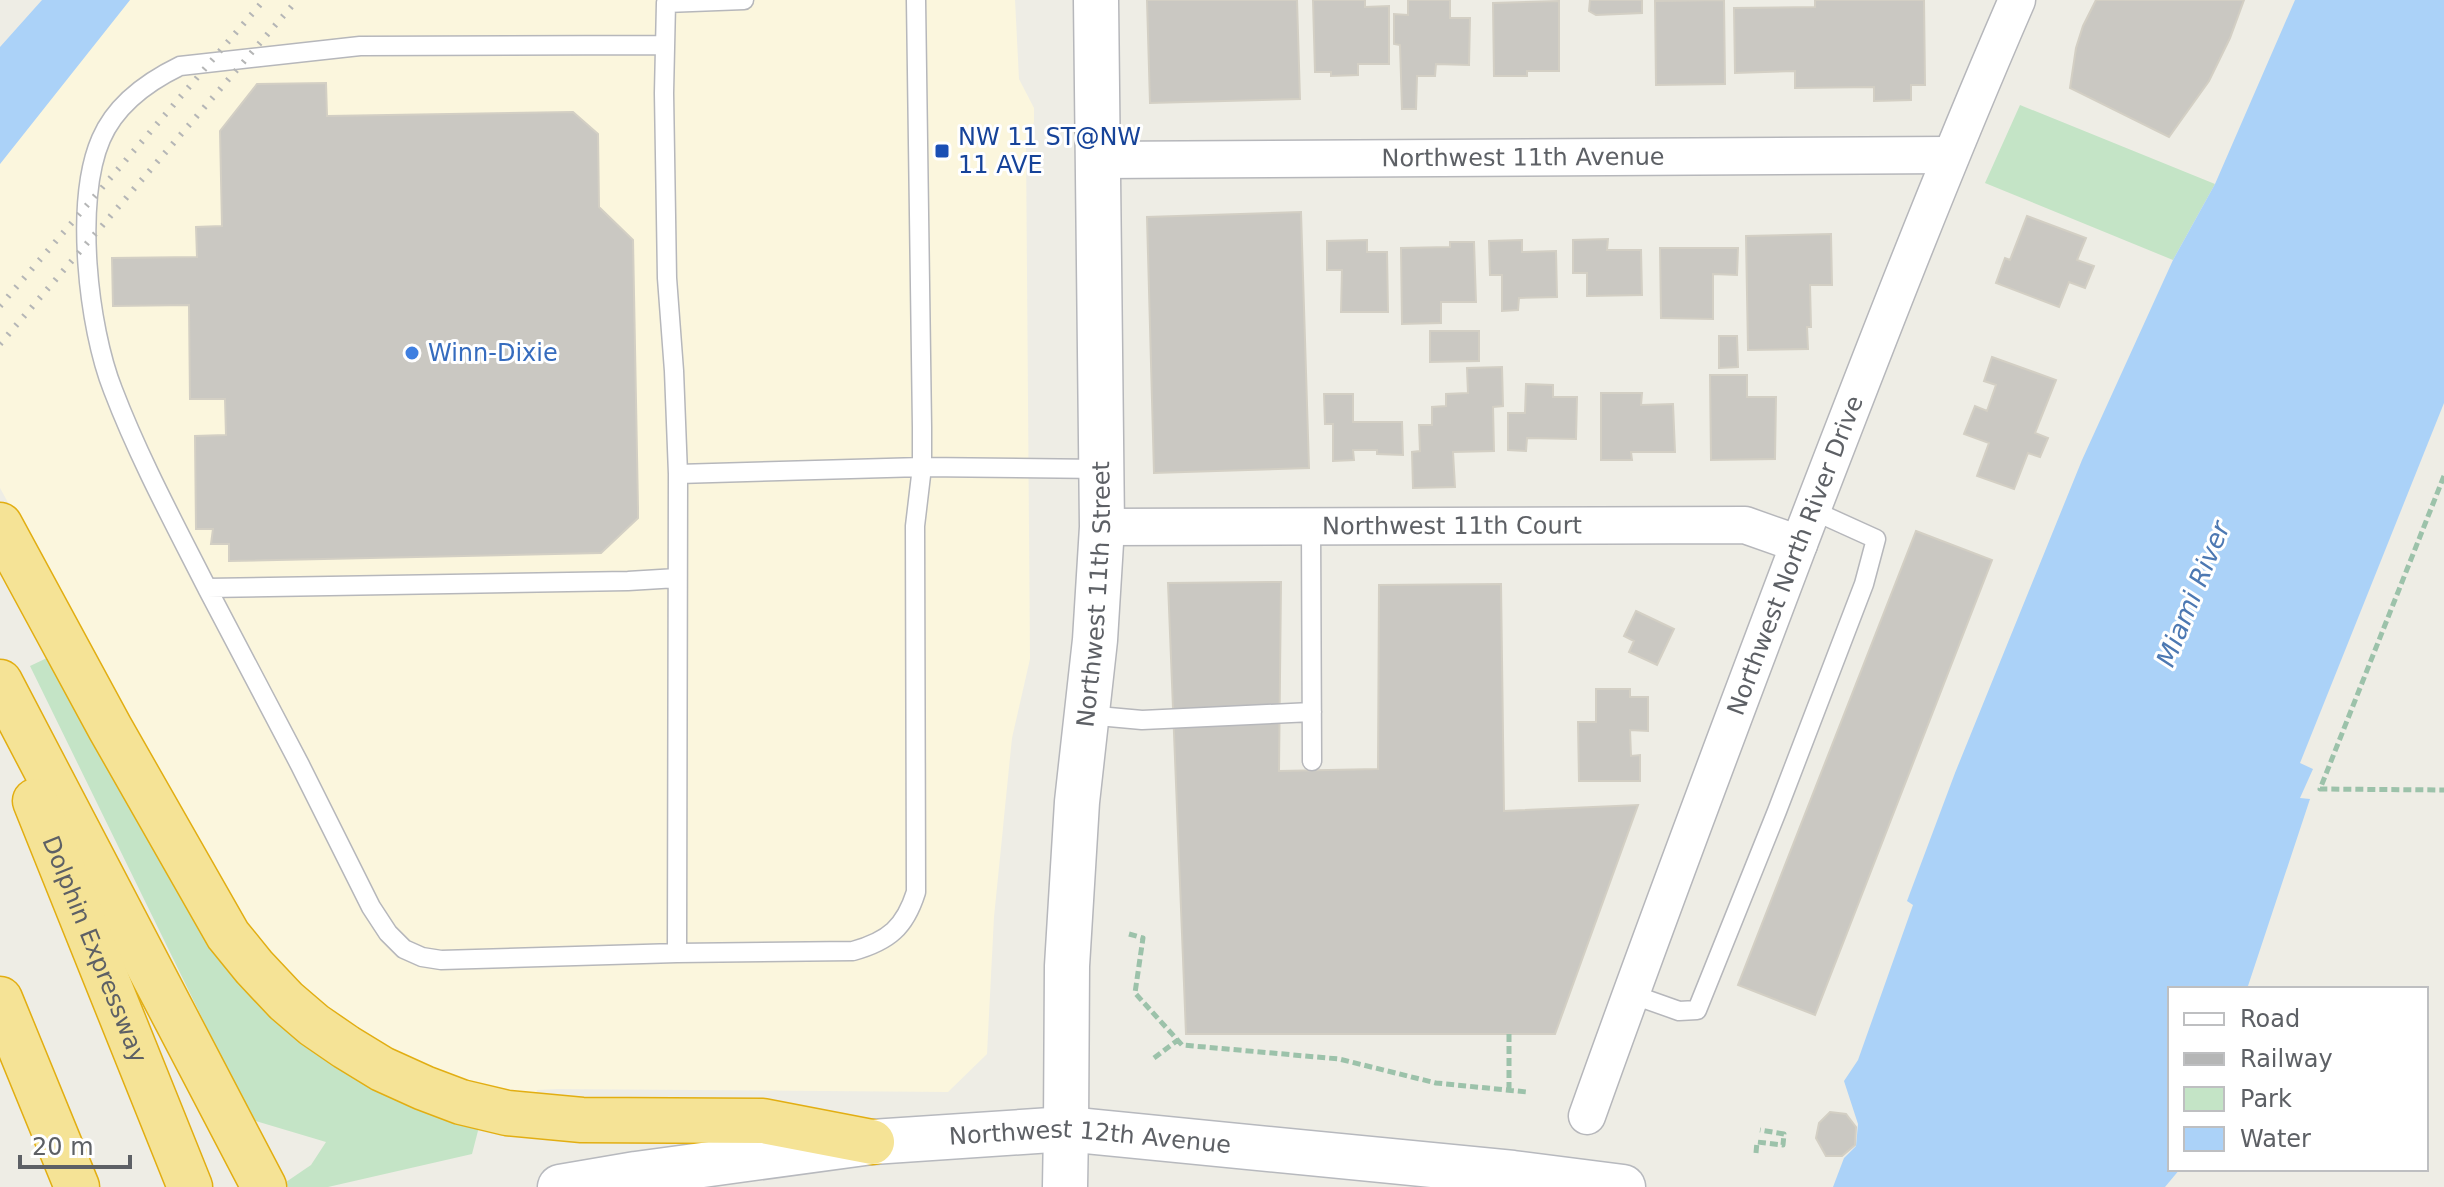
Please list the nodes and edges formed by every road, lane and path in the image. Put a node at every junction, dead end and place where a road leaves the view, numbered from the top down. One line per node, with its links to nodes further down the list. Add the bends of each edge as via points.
1 (744, 0): 5 (lane, via 666,3)
2 (916, 0): 8 (lane)
3 (1096, 0): 7 (street, Northwest 11th Street)
4 (2017, 0): 6 (street, Northwest North River Drive)
5 (664, 45): 10 (lane, via 667,278); 18 (lane, via 360,46 180,66 157,77 117,113 101,138 92,171 87,226 89,288 100,348 153,481)
6 (1950, 155): 7 (street, Northwest 11th Avenue); 12 (street, Northwest North River Drive)
7 (1097, 160): 9 (street, Northwest 11th Street)
8 (922, 467): 9 (lane); 10 (lane); 26 (lane, via 915,526 917,877 910,913 896,931 853,951)
9 (1102, 469): 15 (street, Northwest 11th Street)
10 (678, 474): 17 (lane)
11 (2444, 476): 24 (path, via 2320,789)
12 (1812, 510): 16 (street, Northwest North River Drive); 27 (lane, via 1876,539 1864,584 1697,1010 1679,1011)
13 (0, 525): 37 (highway, via 228,935 314,1025 410,1081 507,1113 582,1120 763,1121)
14 (1311, 526): 15 (street, Northwest 11th Court); 16 (street, Northwest 11th Court, via 1745,525); 20 (lane)
15 (1102, 527): 22 (street, Northwest 11th Street)
16 (1799, 544): 27 (street, Northwest North River Drive)
17 (677, 578): 18 (lane); 26 (lane)
18 (207, 588): 26 (lane, via 371,907 404,949 441,960)
19 (0, 682): 41 (highway)
20 (1312, 712): 22 (lane, via 1142,720); 23 (lane)
21 (0, 714): 40 (highway, Dolphin Expressway)
22 (1087, 715): 35 (street, Northwest 11th Street, via 1067,966)
23 (1312, 761)
24 (2444, 790)
25 (1129, 934): 30 (path, via 1143,938 1135,993)
26 (677, 953)
27 (1631, 994): 34 (street, Northwest North River Drive)
28 (0, 999): 39 (highway)
29 (1509, 1034): 32 (path)
30 (1178, 1040): 31 (path); 32 (path, via 1197,1047 1339,1059 1436,1083)
31 (1154, 1058)
32 (1509, 1090): 33 (path)
33 (1527, 1092)
34 (1587, 1116)
35 (1066, 1129): 37 (street, Northwest 12th Avenue); 43 (street, Northwest 11th Street); 44 (street, Northwest 12th Avenue)
36 (1760, 1130): 38 (path, via 1784,1134 1783,1145 1757,1142)
37 (872, 1142): 42 (street, Northwest 12th Avenue)
38 (1756, 1153)
39 (76, 1185)
40 (190, 1187)
41 (264, 1187)
42 (560, 1187)
43 (1065, 1187)
44 (1623, 1187)

